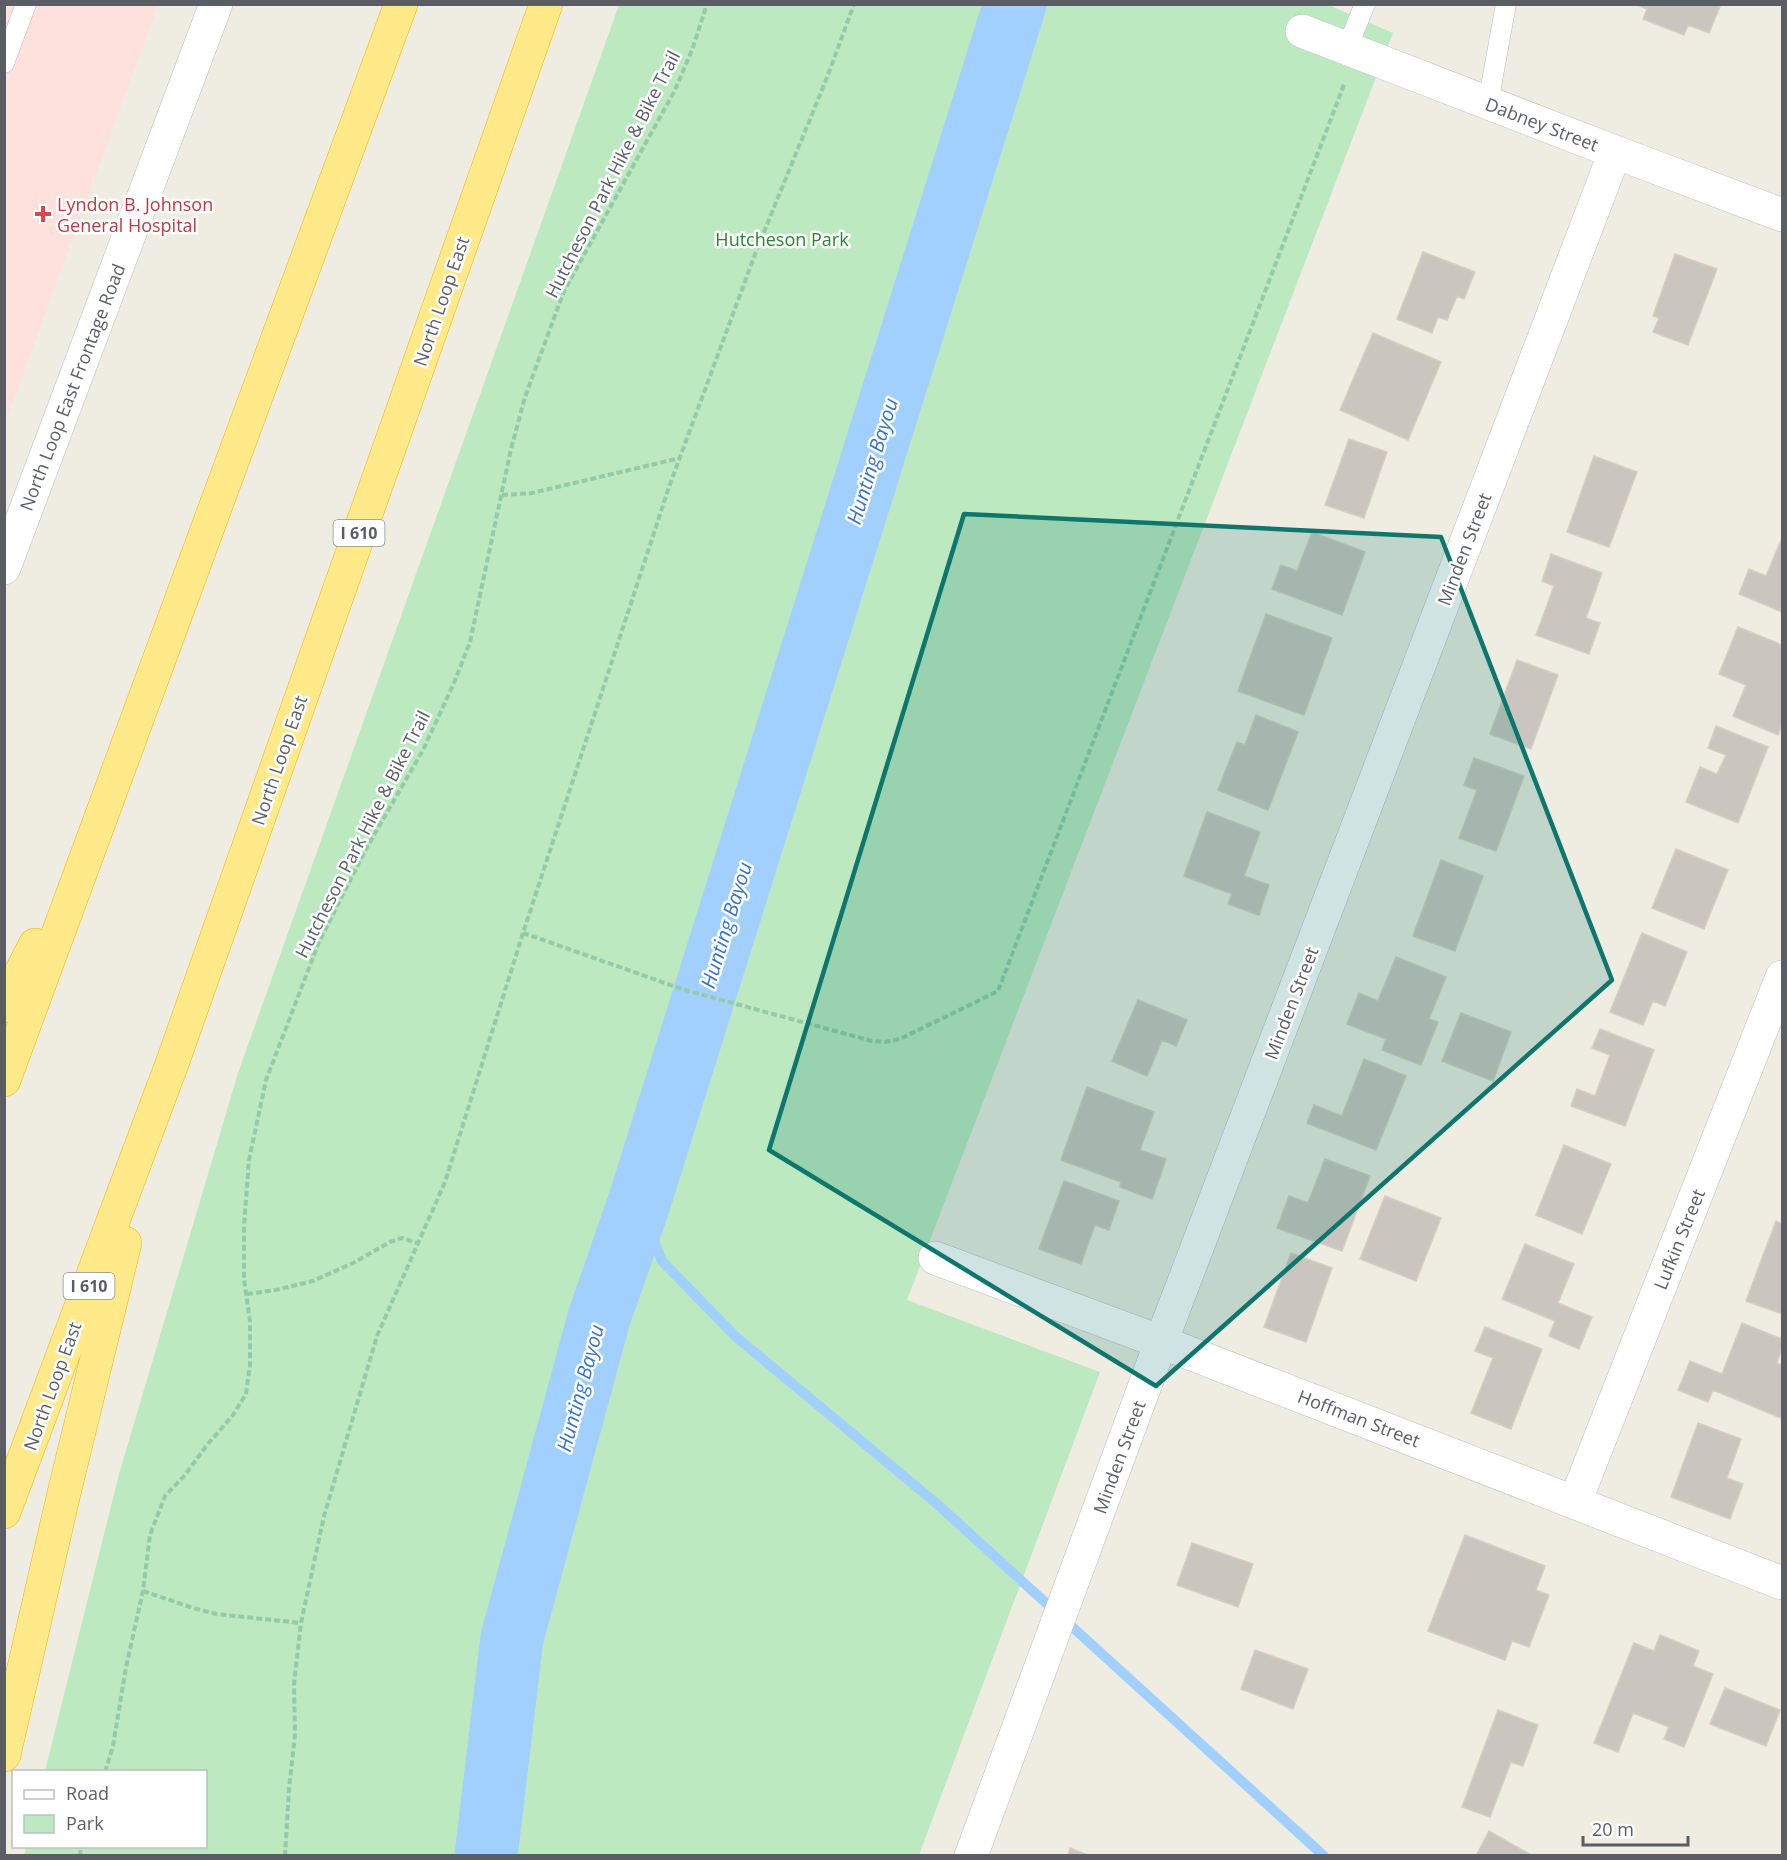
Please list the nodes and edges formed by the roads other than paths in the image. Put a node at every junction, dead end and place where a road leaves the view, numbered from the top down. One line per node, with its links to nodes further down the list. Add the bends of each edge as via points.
1 (26, 4): 9 (lane)
2 (216, 4): 13 (street, North Loop East Frontage Road)
3 (401, 4): 14 (highway)
4 (546, 4): 17 (highway, North Loop East / I 610)
5 (1365, 4): 8 (lane)
6 (1506, 4): 10 (lane)
7 (1302, 31): 8 (street, Dabney Street)
8 (1352, 50): 10 (street, Dabney Street)
9 (4, 63)
10 (1488, 103): 11 (street, Dabney Street)
11 (1615, 152): 12 (street, Dabney Street); 20 (street, Minden Street)
12 (1782, 215)
13 (4, 568)
14 (111, 790): 16 (highway); 18 (highway)
15 (1782, 977): 21 (street, Lufkin Street)
16 (4, 1006)
17 (173, 1061): 22 (highway, North Loop East / I 610); 24 (highway, via 111,1296)
18 (4, 1080)
19 (935, 1258): 20 (street, Hoffman Street)
20 (1161, 1342): 21 (street, Hoffman Street); 25 (street, Minden Street)
21 (1575, 1502): 23 (street, Hoffman Street)
22 (4, 1512)
23 (1782, 1582)
24 (4, 1755)
25 (971, 1856)

